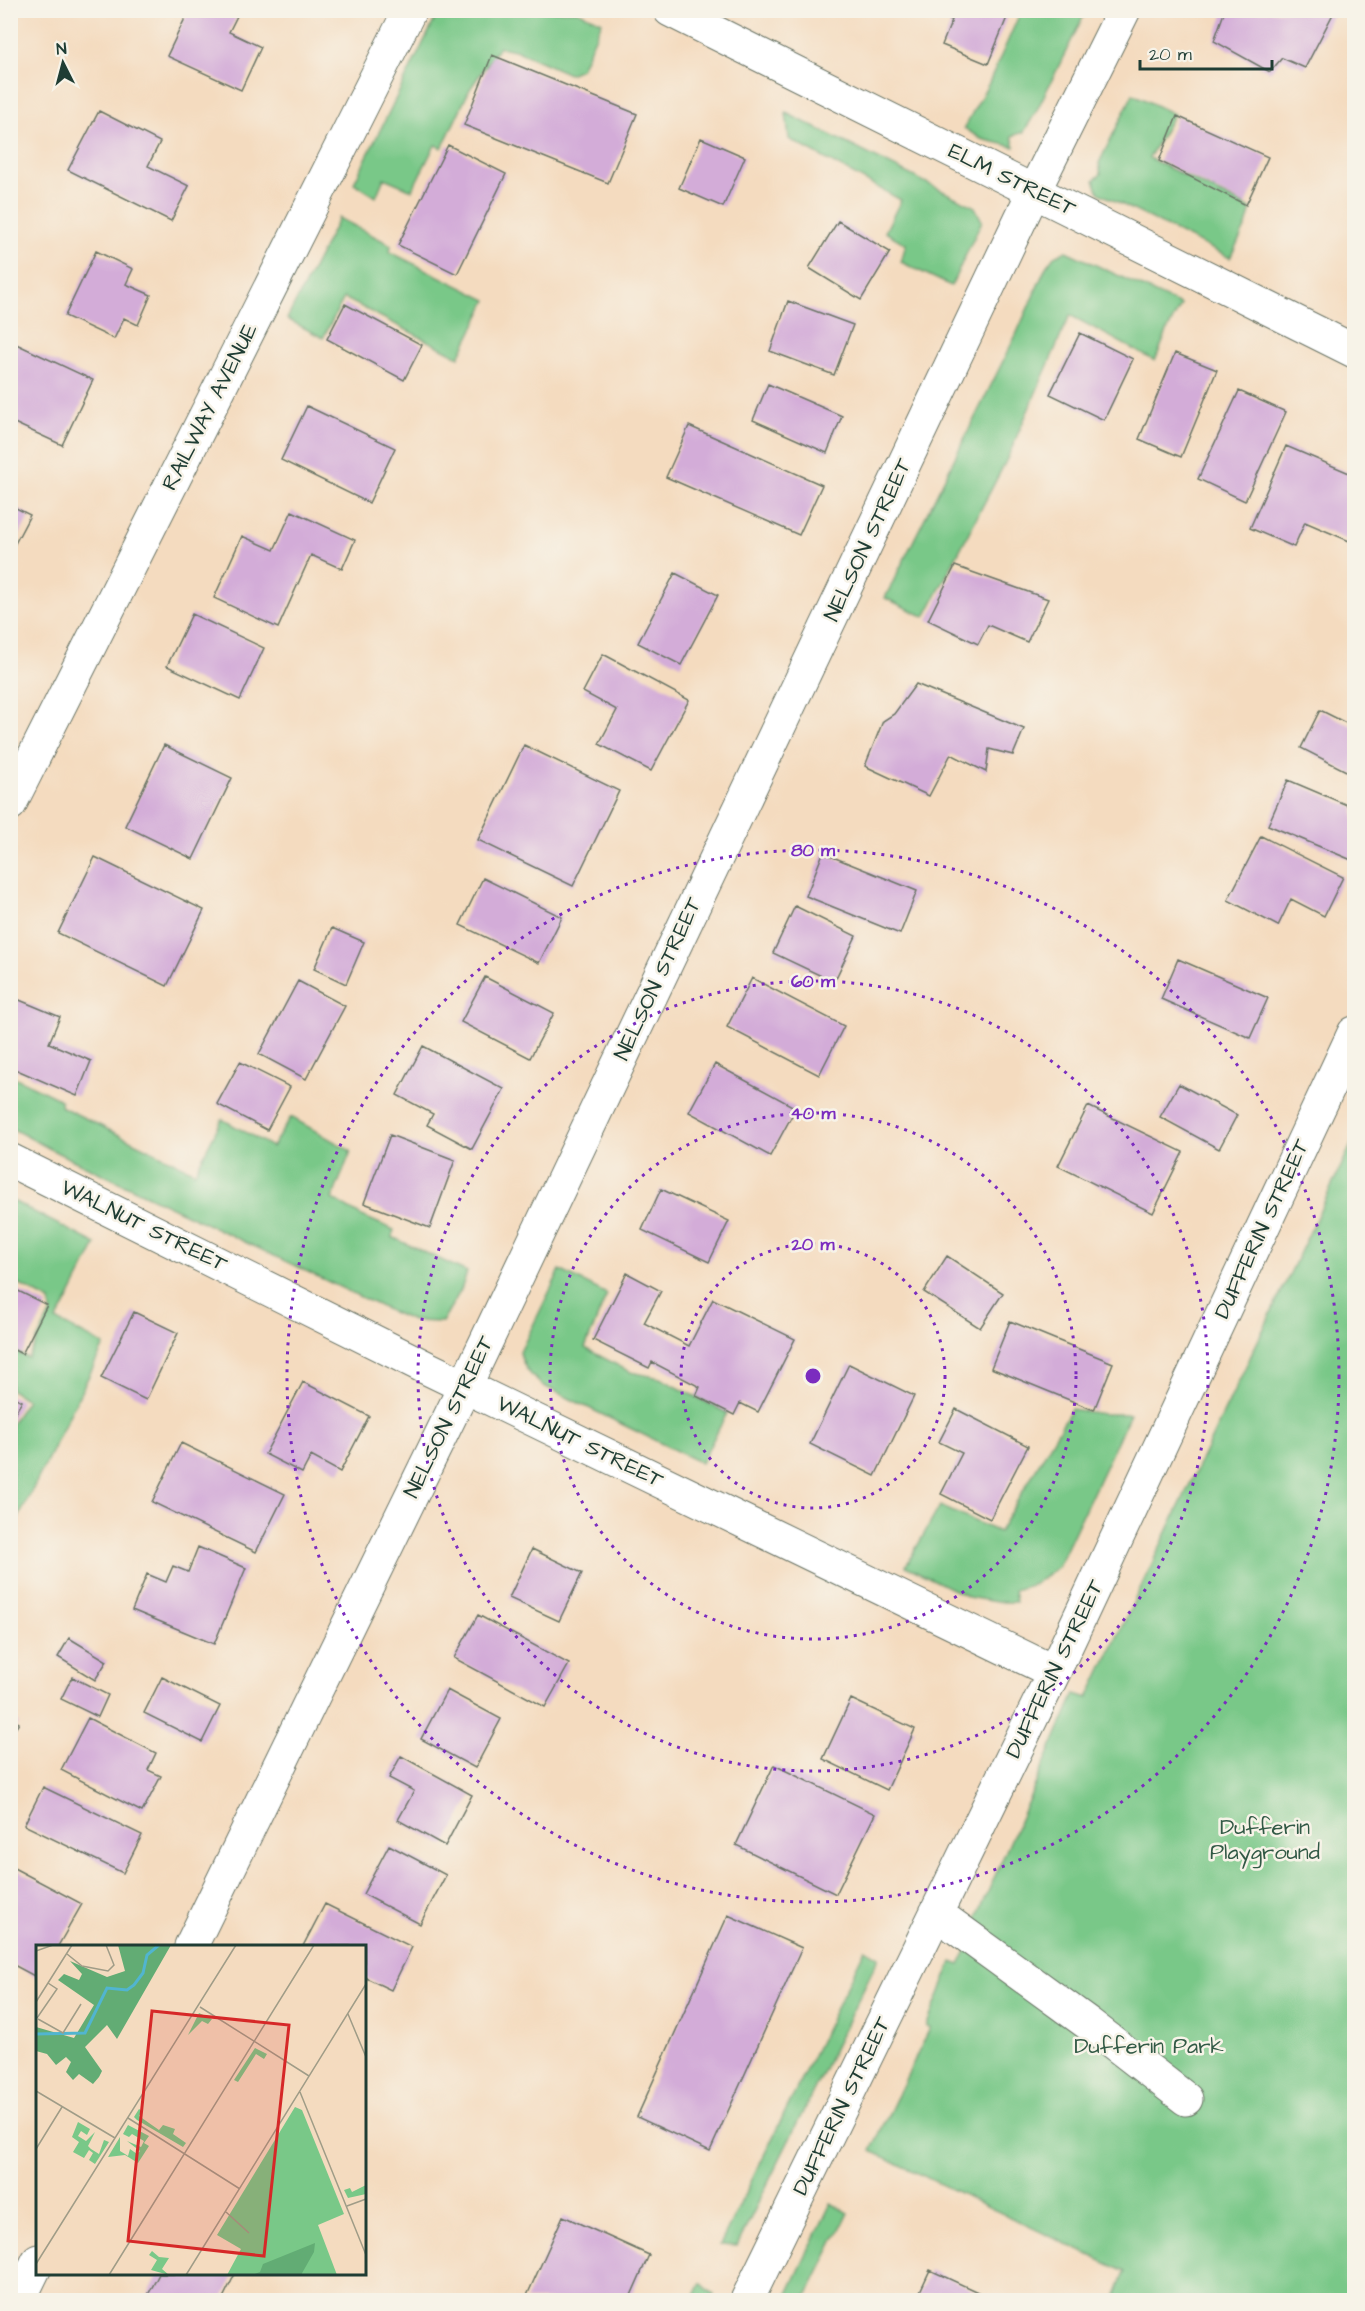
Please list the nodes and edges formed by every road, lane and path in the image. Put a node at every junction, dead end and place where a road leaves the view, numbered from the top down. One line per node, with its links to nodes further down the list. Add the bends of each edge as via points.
1 (410, 10): 6 (street, RAILWAY AVENUE)
2 (670, 10): 4 (street, ELM STREET)
3 (1124, 10): 4 (street, NELSON STREET)
4 (1034, 191): 5 (street, ELM STREET); 9 (street, NELSON STREET)
5 (1354, 351)
6 (10, 804)
7 (1354, 1033): 10 (street, DUFFERIN STREET)
8 (10, 1160): 9 (street, WALNUT STREET)
9 (465, 1386): 10 (street, WALNUT STREET); 12 (street, NELSON STREET)
10 (1054, 1672): 11 (street, DUFFERIN STREET)
11 (936, 1913): 13 (street); 16 (street, DUFFERIN STREET)
12 (192, 1945)
13 (1186, 2098)
14 (36, 2265): 15 (street)
15 (19, 2301)
16 (747, 2301)

